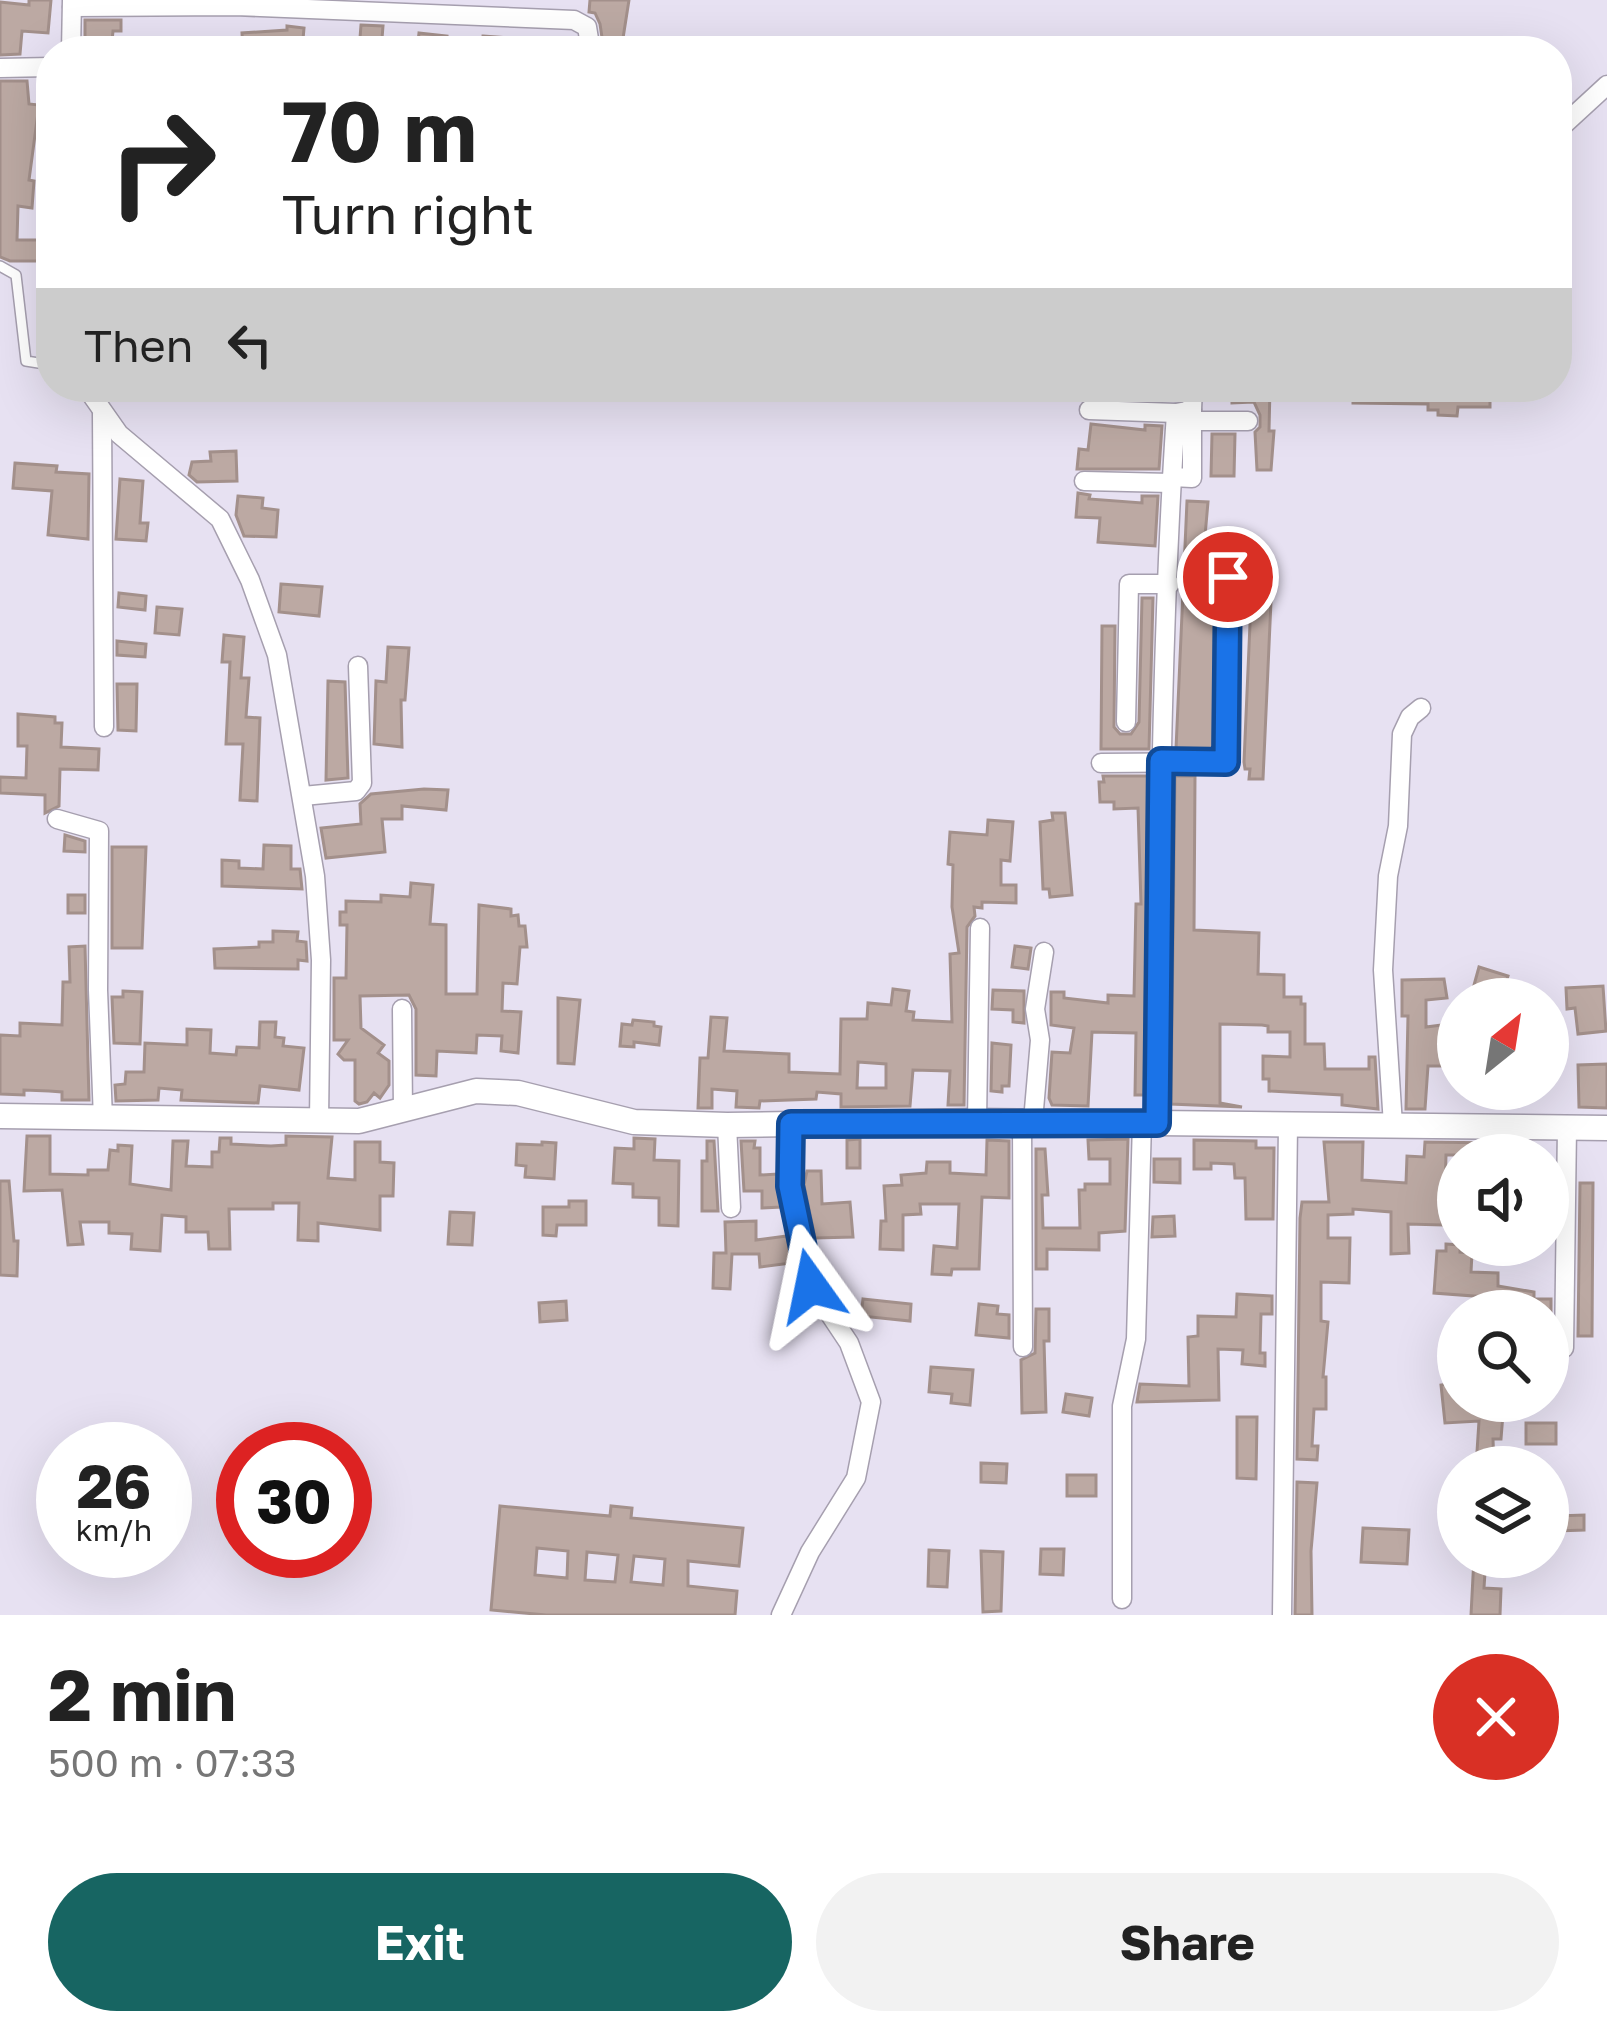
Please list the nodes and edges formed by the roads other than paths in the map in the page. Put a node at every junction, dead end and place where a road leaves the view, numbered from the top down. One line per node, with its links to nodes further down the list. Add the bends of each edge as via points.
1 (72, 3): 2 (street); 3 (street)
2 (369, 6): 4 (street, via 574,20)
3 (71, 36)
4 (588, 36)
5 (36, 67): 6 (street)
6 (0, 68)
7 (1607, 85): 8 (street)
8 (1572, 117)
9 (0, 266): 10 (lane, via 16,275 26,361)
10 (36, 363)
11 (95, 402): 14 (street)
12 (1189, 402): 15 (street)
13 (1089, 410): 15 (street)
14 (102, 414): 24 (street); 27 (street, via 220,519 278,655)
15 (1186, 415): 16 (street); 17 (street)
16 (1248, 421)
17 (1172, 480): 18 (street); 20 (street)
18 (1084, 481)
19 (1228, 577): 25 (street, via 1226,762)
20 (1170, 584): 23 (street, via 1129,584); 25 (street)
21 (358, 666): 27 (street, via 362,783)
22 (1421, 708): 42 (street, via 1402,734 1388,876 1383,970)
23 (1126, 722)
24 (104, 727)
25 (1161, 761): 26 (street); 38 (street)
26 (1101, 763)
27 (303, 796): 36 (street, via 321,960)
28 (57, 819): 34 (street, via 99,830)
29 (980, 928): 35 (street)
30 (1044, 952): 37 (street)
31 (402, 1009): 32 (street)
32 (403, 1110): 36 (street); 41 (street, via 501,1091 634,1122)
33 (0, 1116): 34 (street)
34 (103, 1119): 36 (street)
35 (977, 1120): 37 (street); 39 (street)
36 (319, 1121)
37 (1027, 1121): 38 (street); 47 (street)
38 (1149, 1122): 40 (street); 48 (street, via 1136,1339 1122,1406)
39 (791, 1124): 41 (street); 49 (street, via 790,1186 811,1286 849,1343 872,1402 856,1478)
40 (1288, 1124): 42 (street); 50 (street)
41 (727, 1125): 45 (street)
42 (1393, 1125): 43 (street)
43 (1567, 1127): 44 (street); 46 (street)
44 (1607, 1128)
45 (731, 1208)
46 (1565, 1290)
47 (1023, 1347)
48 (1121, 1599)
49 (781, 1615)
50 (1282, 1615)

